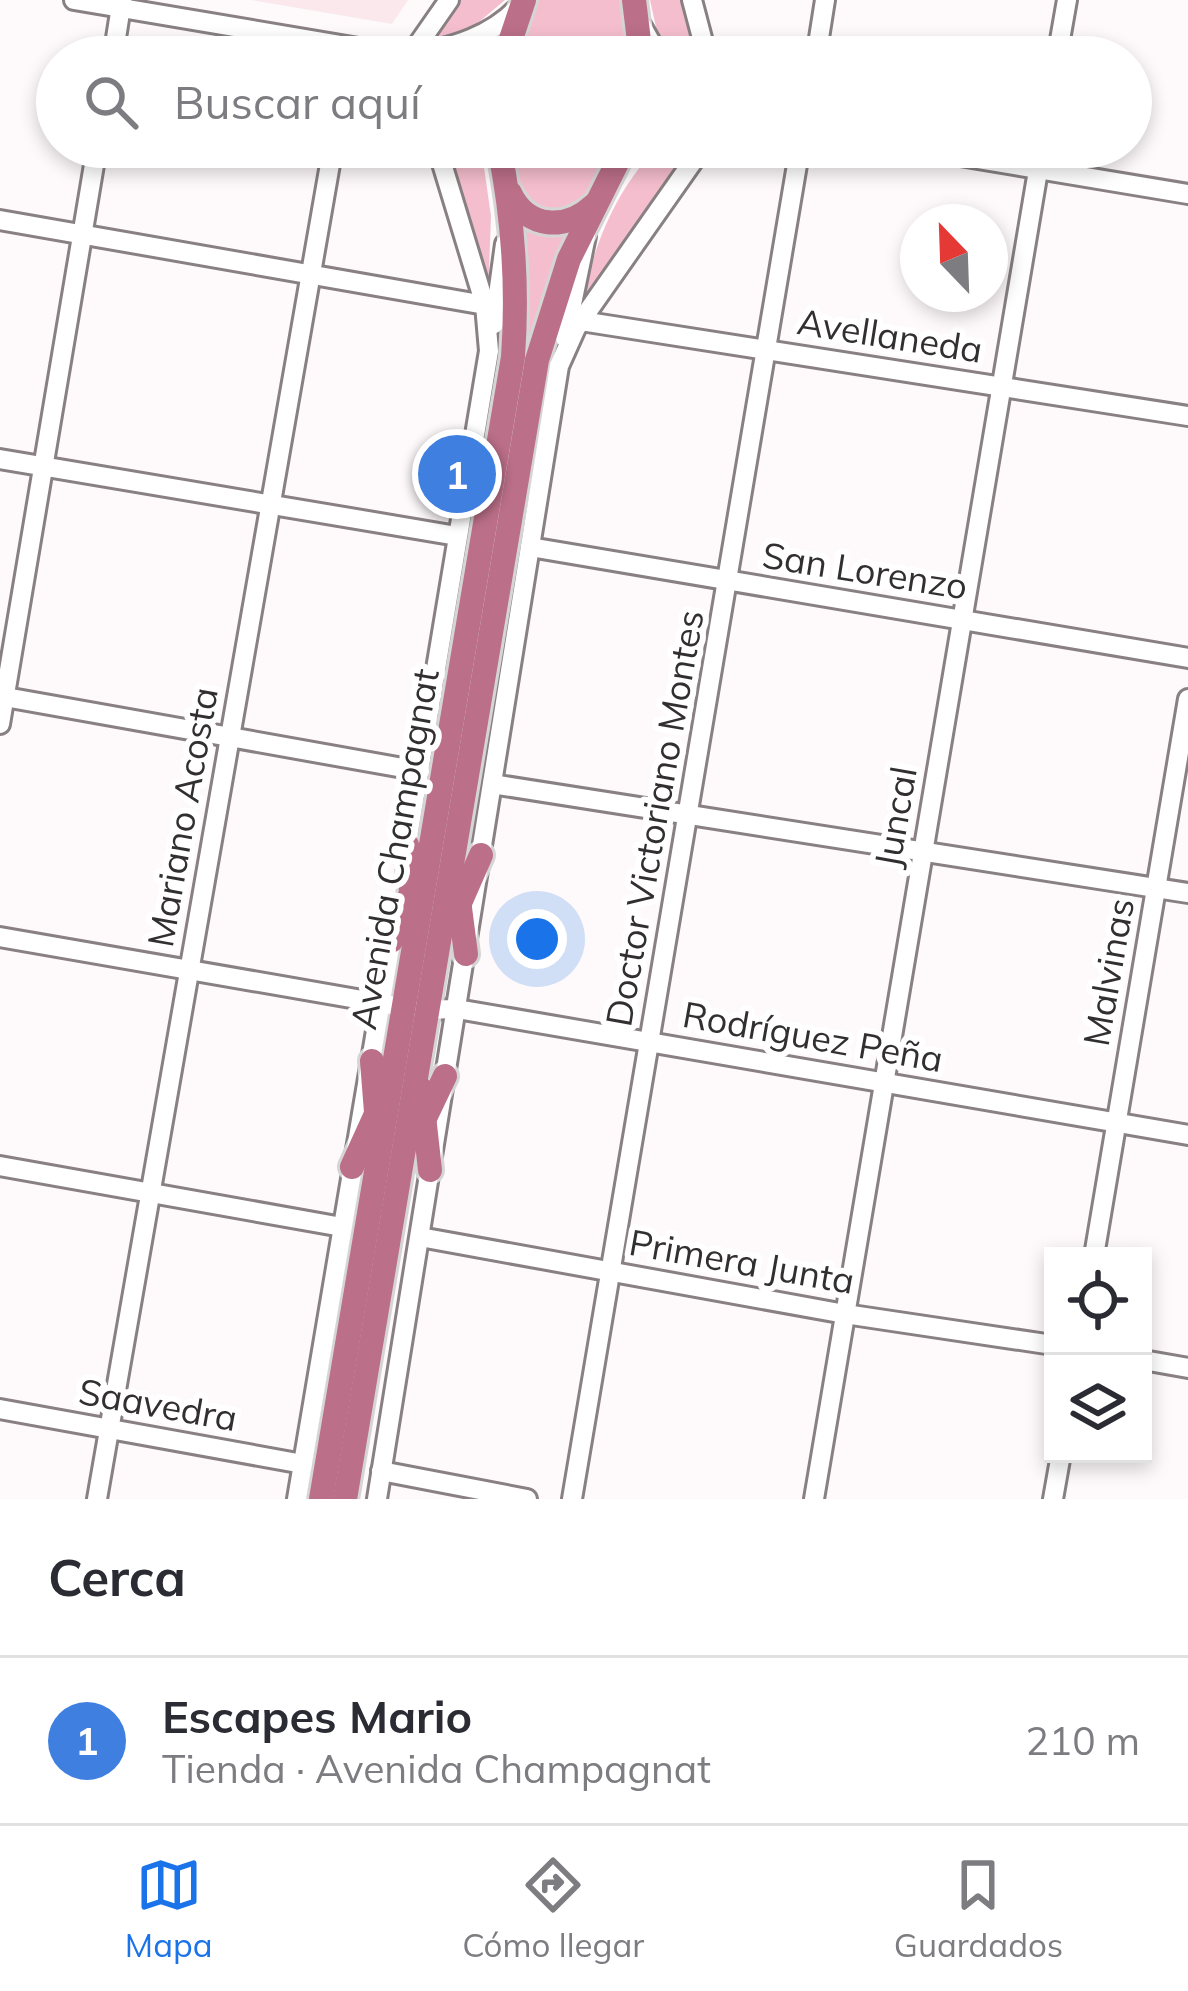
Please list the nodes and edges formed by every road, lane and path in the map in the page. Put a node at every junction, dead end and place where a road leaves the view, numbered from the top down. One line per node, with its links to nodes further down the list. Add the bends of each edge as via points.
1 (74, 0): 7 (street)
2 (449, 0): 11 (street)
3 (524, 0): 12 (street); 13 (highway)
4 (692, 0): 16 (street)
5 (825, 0): 17 (street)
6 (1066, 0): 18 (street)
7 (122, 4): 9 (street); 10 (street)
8 (634, 4): 14 (highway); 15 (street)
9 (116, 36)
10 (277, 36)
11 (424, 36)
12 (478, 36)
13 (512, 36)
14 (638, 36)
15 (649, 36)
16 (701, 36)
17 (819, 36)
18 (1060, 36)
19 (93, 168): 35 (street)
20 (328, 168): 36 (street, Mariano Acosta)
21 (443, 168): 37 (street, Avenida Champagnat)
22 (502, 168): 32 (highway, Avenida Champagnat)
23 (503, 168): 30 (highway, via 517,208 545,223 578,218)
24 (615, 168): 30 (highway, Avenida Champagnat)
25 (620, 168): 30 (street)
26 (688, 168): 38 (street, Avenida Champagnat)
27 (796, 168): 39 (street, Doctor Victoriano Montes)
28 (1032, 168): 29 (street)
29 (1038, 169): 31 (street); 42 (street, Juncal)
30 (610, 180): 34 (highway, Avenida Champagnat)
31 (1188, 194)
32 (509, 210): 40 (street, Avenida Champagnat); 59 (highway, Avenida Champagnat, via 513,357)
33 (0, 220): 35 (street)
34 (588, 220): 41 (street, Avenida Champagnat); 59 (highway, Avenida Champagnat, via 537,360)
35 (82, 234): 36 (street); 45 (street)
36 (309, 277): 37 (street); 46 (street, Mariano Acosta)
37 (485, 305): 40 (street, Avenida Champagnat)
38 (581, 321): 39 (street, Avellaneda); 41 (street, Avenida Champagnat)
39 (766, 349): 42 (street, Avellaneda); 49 (street, Doctor Victoriano Montes)
40 (489, 351): 47 (street, Avenida Champagnat)
41 (559, 366): 48 (street, Avenida Champagnat)
42 (1001, 386): 43 (street, Avellaneda); 50 (street, Juncal)
43 (1188, 416)
44 (0, 459): 45 (street)
45 (44, 466): 46 (street); 52 (street)
46 (271, 504): 47 (street); 55 (street, Mariano Acosta)
47 (457, 536): 56 (street, Avenida Champagnat)
48 (530, 547): 49 (street, San Lorenzo); 57 (street, Avenida Champagnat)
49 (727, 580): 50 (street, San Lorenzo); 58 (street, Doctor Victoriano Montes)
50 (962, 620): 51 (street, San Lorenzo); 60 (street, Juncal)
51 (1188, 658)
52 (2, 697): 54 (street); 55 (street)
53 (1188, 699): 62 (street, Malvinas)
54 (0, 724)
55 (230, 737): 56 (street); 68 (street, Mariano Acosta)
56 (420, 771): 59 (street, Avenida Champagnat)
57 (492, 784): 58 (street); 61 (street, Avenida Champagnat)
58 (688, 812): 60 (street); 71 (street, Doctor Victoriano Montes)
59 (431, 848): 64 (highway); 66 (highway, Avenida Champagnat); 66 (street, Avenida Champagnat); 66 (highway, via 411,892)
60 (922, 850): 62 (street); 74 (street, Juncal)
61 (481, 855): 64 (highway); 67 (street, Avenida Champagnat)
62 (1156, 888): 63 (street); 77 (street, Malvinas)
63 (1188, 893)
64 (459, 903): 66 (highway); 67 (highway)
65 (0, 937): 68 (street, Rodríguez Peña)
66 (414, 944): 69 (highway, Avenida Champagnat)
67 (466, 954): 70 (street, Avenida Champagnat)
68 (190, 969): 69 (street, Rodríguez Peña); 83 (street, Mariano Acosta)
69 (404, 1007): 70 (street, Rodríguez Peña); 72 (highway, Avenida Champagnat)
70 (457, 1009): 71 (street, Rodríguez Peña); 73 (street, Avenida Champagnat)
71 (649, 1042): 74 (street, Rodríguez Peña); 87 (street, Doctor Victoriano Montes)
72 (394, 1066): 75 (highway); 76 (highway); 79 (highway, Avenida Champagnat); 81 (street, Avenida Champagnat)
73 (445, 1076): 76 (highway); 82 (street, Avenida Champagnat)
74 (884, 1082): 77 (street, Rodríguez Peña); 88 (street, Juncal)
75 (376, 1115): 79 (highway); 81 (highway)
76 (426, 1116): 79 (highway); 82 (highway)
77 (1116, 1122): 78 (street, Rodríguez Peña); 86 (street, Malvinas)
78 (1188, 1135)
79 (390, 1161): 99 (highway, Avenida Champagnat); 100 (highway, Avenida Champagnat)
80 (0, 1166): 83 (street)
81 (352, 1167): 84 (street, Avenida Champagnat)
82 (430, 1170): 85 (street, Avenida Champagnat)
83 (151, 1192): 84 (street); 93 (street, Mariano Acosta)
84 (342, 1227): 95 (street, Avenida Champagnat)
85 (420, 1237): 87 (street, Primera Junta); 96 (street, Avenida Champagnat)
86 (1095, 1247)
87 (610, 1271): 88 (street, Primera Junta); 103 (street, Doctor Victoriano Montes)
88 (844, 1314): 89 (street, Primera Junta); 104 (street, Juncal)
89 (1044, 1345)
90 (1152, 1362): 91 (street)
91 (1188, 1368)
92 (0, 1409): 93 (street, Saavedra)
93 (109, 1428): 95 (street, Saavedra); 97 (street, Mariano Acosta)
94 (1059, 1463): 105 (street)
95 (303, 1464): 98 (street, Avenida Champagnat)
96 (382, 1471): 101 (street, Avenida Champagnat); 102 (street)
97 (97, 1499)
98 (297, 1499)
99 (321, 1499)
100 (345, 1499)
101 (376, 1499)
102 (527, 1499)
103 (572, 1499)
104 (814, 1499)
105 (1053, 1499)

